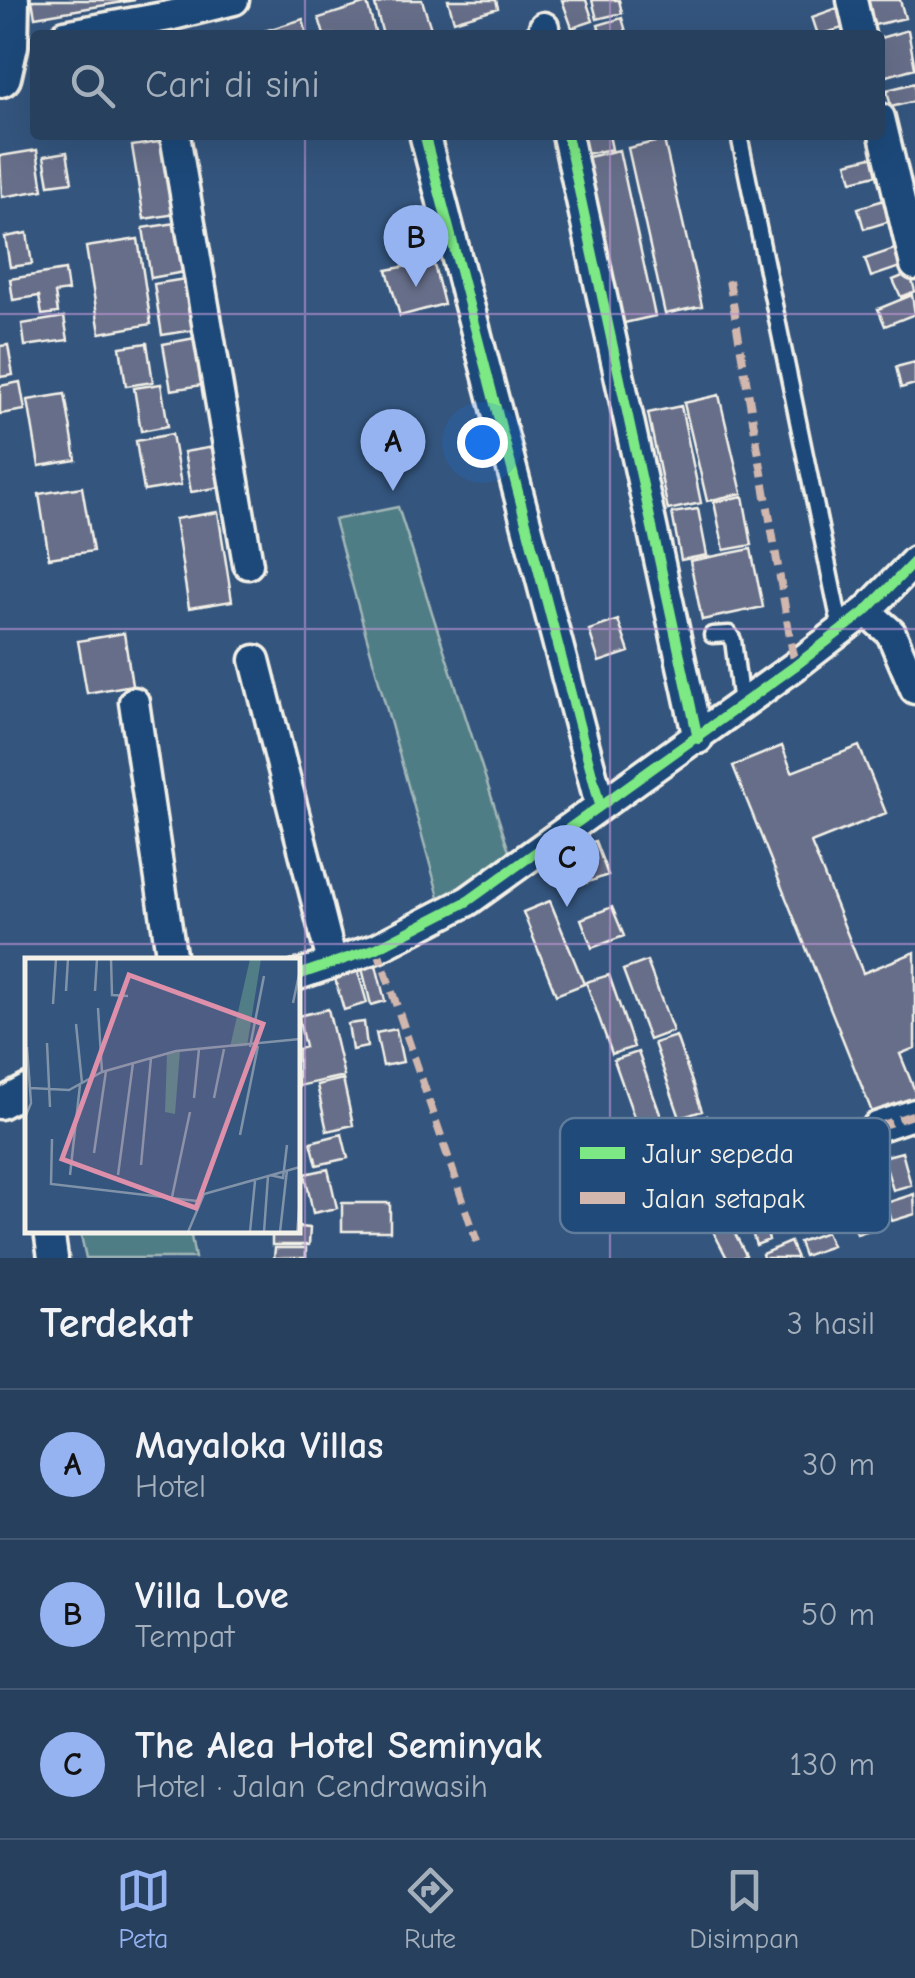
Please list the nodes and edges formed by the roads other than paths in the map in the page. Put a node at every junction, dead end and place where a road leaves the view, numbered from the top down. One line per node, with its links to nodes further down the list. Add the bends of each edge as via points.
1 (8, 0): 7 (main road)
2 (234, 0): 4 (street)
3 (852, 0): 6 (street)
4 (169, 26): 5 (street)
5 (123, 30)
6 (859, 30)
7 (14, 54)
8 (885, 139): 13 (street)
9 (176, 140): 15 (street)
10 (426, 140): 24 (street)
11 (568, 140): 23 (street)
12 (740, 140): 17 (lane)
13 (915, 265)
14 (915, 562): 16 (street)
15 (248, 564)
16 (866, 610): 17 (street); 20 (street, via 891,634)
17 (841, 630): 22 (street)
18 (712, 636): 22 (lane, via 729,634 733,640)
19 (254, 660): 26 (street)
20 (915, 688)
21 (134, 702): 25 (street)
22 (741, 706): 23 (street)
23 (698, 738): 24 (street)
24 (600, 805): 26 (street, via 468,900 377,948)
25 (172, 958)
26 (332, 962): 27 (street)
27 (300, 974)
28 (25, 1093): 29 (street)
29 (0, 1104)
30 (915, 1114): 31 (street)
31 (890, 1123)
32 (49, 1233): 33 (street)
33 (53, 1258)

